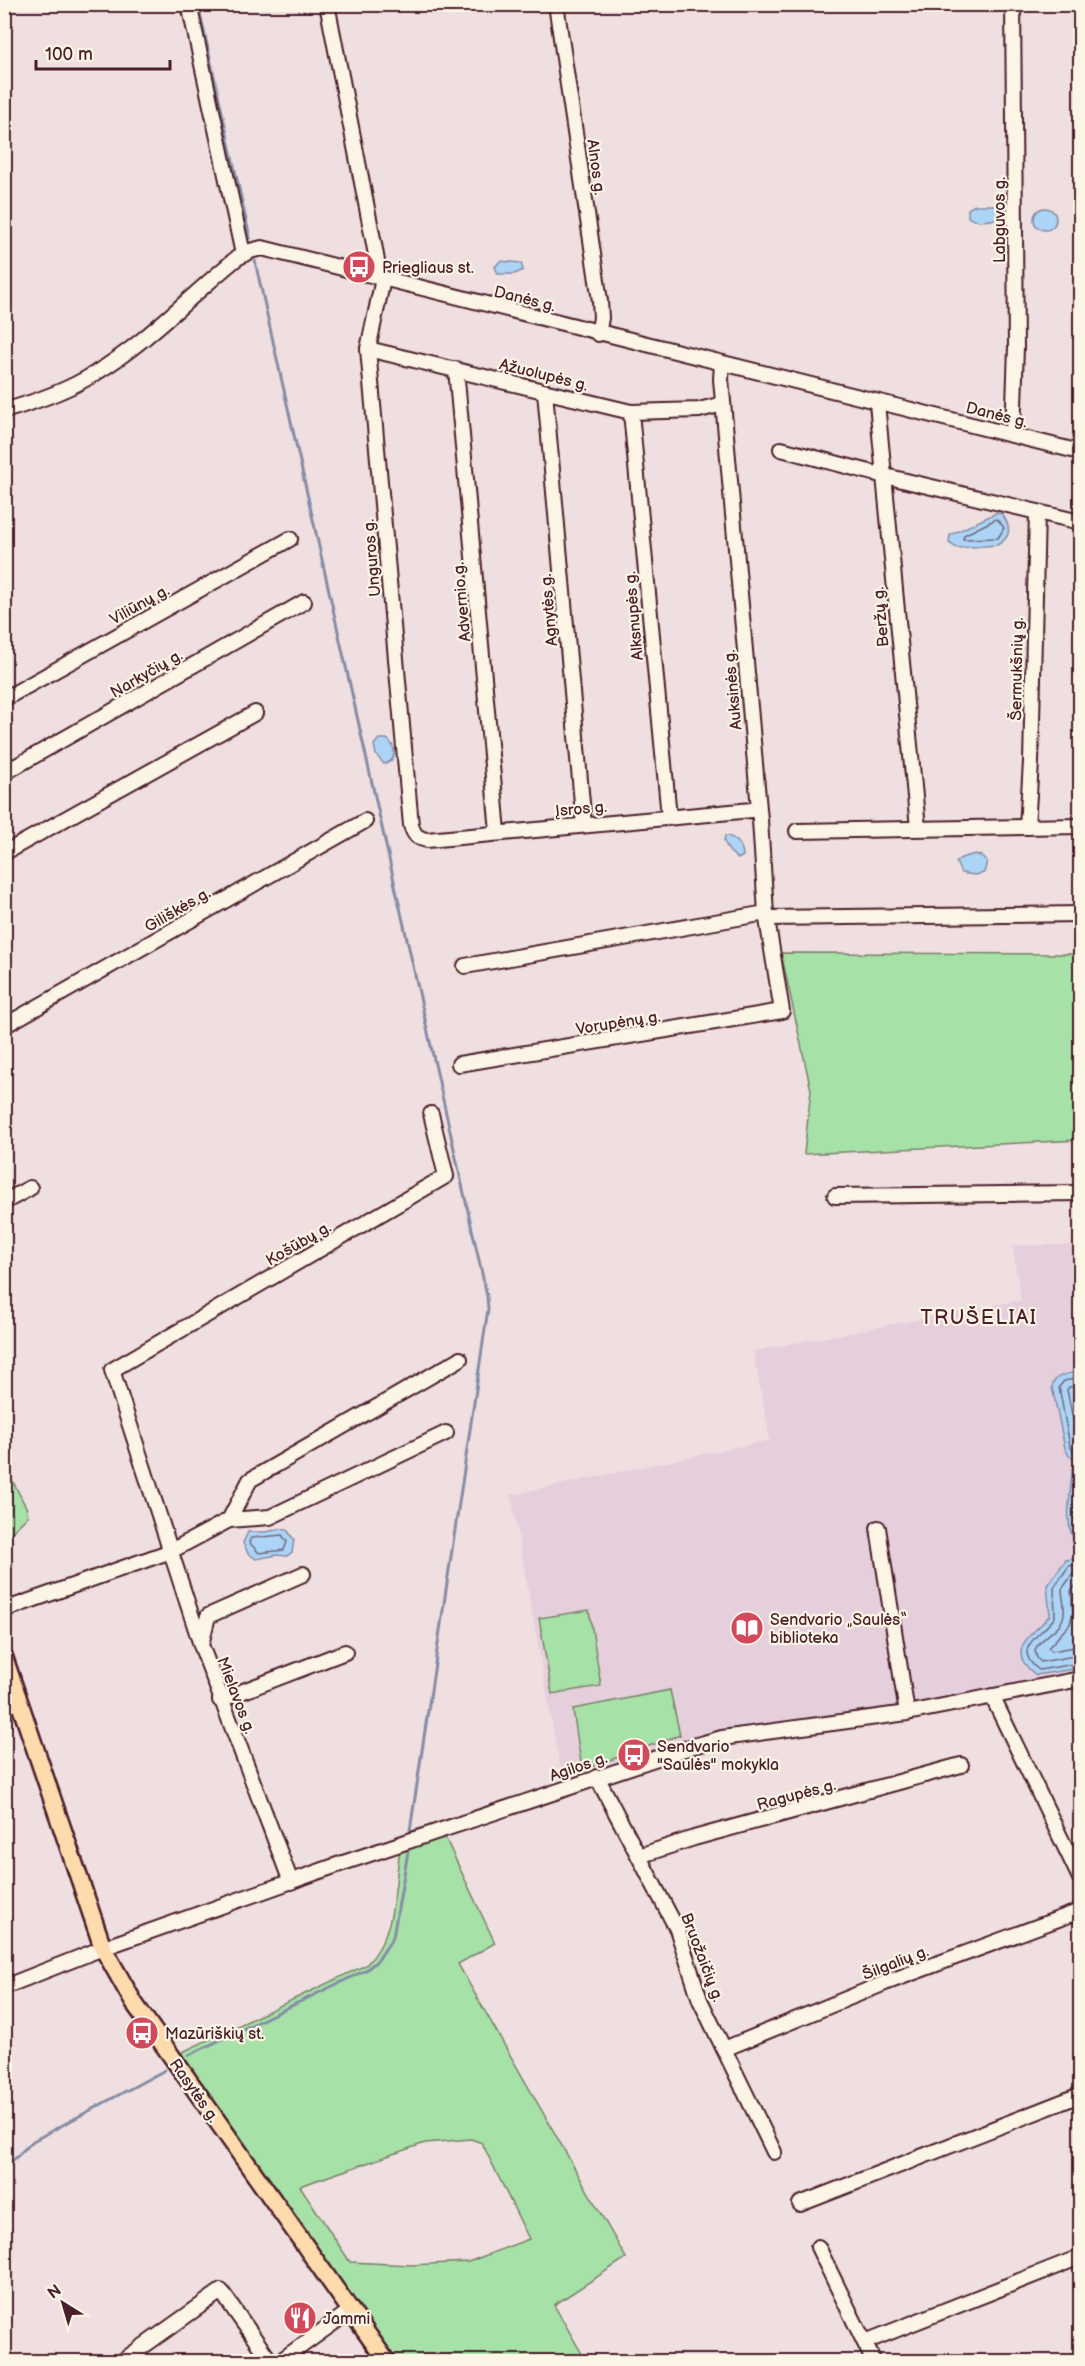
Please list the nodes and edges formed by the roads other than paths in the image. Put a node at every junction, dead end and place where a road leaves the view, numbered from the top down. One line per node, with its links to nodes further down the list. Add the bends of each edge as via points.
1 (189, 4): 5 (street)
2 (327, 4): 6 (street, Unguros g.)
3 (556, 4): 7 (street, Alnos g., via 600,301)
4 (1013, 4): 16 (street, Labguvos g.)
5 (243, 254): 6 (street, Danės g., via 262,249 276,251); 14 (street, Danės g., via 122,356 66,389)
6 (380, 278): 7 (street, Danės g.); 8 (street, Unguros g.)
7 (598, 334): 9 (street, Danės g.)
8 (368, 349): 10 (street, Ąžuolupės g.); 36 (street, Unguros g.)
9 (717, 363): 12 (street, Danės g.); 13 (street); 40 (street, Auksinės g.)
10 (456, 369): 11 (street, Ąžuolupės g.); 35 (street, Advernio g.)
11 (545, 392): 15 (street, Ąžuolupės g.); 30 (street, Agnytės g.)
12 (877, 402): 16 (street, Danės g.); 19 (street, Beržų g.)
13 (715, 406): 15 (street, Ąžuolupės g.); 27 (street)
14 (4, 411)
15 (631, 412): 28 (street, Alksnupės g.)
16 (1013, 435): 18 (street, Danės g.)
17 (780, 448): 19 (street)
18 (1080, 452)
19 (885, 476): 20 (street); 33 (street, Beržų g.)
20 (1036, 512): 21 (street); 32 (street, Šermukšnių g.)
21 (1080, 522)
22 (290, 539): 24 (street, Viliūnų g.)
23 (304, 602): 26 (street, Narkyčių g.)
24 (4, 699)
25 (255, 713): 38 (street)
26 (4, 772)
27 (752, 810): 28 (street, Įsros g.); 37 (street)
28 (669, 817): 30 (street, Įsros g.)
29 (365, 821): 43 (street, Giliškės g.)
30 (584, 825): 35 (street, Įsros g.)
31 (1080, 826): 32 (street)
32 (1027, 827): 33 (street)
33 (918, 828): 34 (street)
34 (797, 831)
35 (498, 832): 36 (street, Įsros g., via 427,840)
36 (414, 834)
37 (756, 851)
38 (4, 853)
39 (1080, 914): 40 (street)
40 (767, 916): 41 (street); 42 (street, Auksinės g.)
41 (465, 966)
42 (782, 1011): 44 (street, Vorupėnų g.)
43 (4, 1026)
44 (459, 1064)
45 (431, 1114): 54 (street, Košūbų g., via 446,1176 112,1370)
46 (30, 1188): 49 (street)
47 (1080, 1193): 48 (street)
48 (835, 1196)
49 (4, 1202)
50 (460, 1359): 52 (street, via 250,1480)
51 (446, 1432): 52 (street, via 270,1517)
52 (229, 1520): 54 (street)
53 (878, 1528): 63 (street)
54 (171, 1551): 56 (street); 57 (street)
55 (303, 1574): 57 (street, Mielavos g., via 208,1616)
56 (4, 1610)
57 (201, 1646): 62 (street, Mielavos g.)
58 (345, 1652): 62 (street)
59 (4, 1657): 70 (main road, Rasytės g.)
60 (1080, 1679): 61 (street, Agilos g.)
61 (992, 1696): 63 (street, Agilos g.); 67 (street)
62 (220, 1700): 68 (street, Mielavos g.)
63 (907, 1713): 65 (street, Agilos g., via 722,1738)
64 (962, 1765): 66 (street, Ragupės g.)
65 (597, 1777): 66 (street, Bruožaičių g.); 68 (street, Agilos g.)
66 (639, 1856): 72 (street, Bruožaičių g., via 677,1929 694,1984)
67 (1080, 1878)
68 (291, 1882): 70 (street, Agilos g.)
69 (1080, 1911): 72 (street, Šilgalių g., via 885,1983)
70 (103, 1948): 71 (street, Agilos g.); 78 (main road, Rasytės g., via 131,2000)
71 (4, 1987)
72 (724, 2049): 74 (street, Bruožaičių g.)
73 (1080, 2095): 75 (street)
74 (774, 2152)
75 (801, 2204)
76 (818, 2247): 79 (street)
77 (1080, 2257): 79 (street)
78 (350, 2311): 82 (street); 83 (main road, Rasytės g.)
79 (865, 2342): 84 (street)
80 (122, 2361): 81 (street, via 221,2291)
81 (271, 2361)
82 (279, 2361)
83 (387, 2361)
84 (874, 2361)

